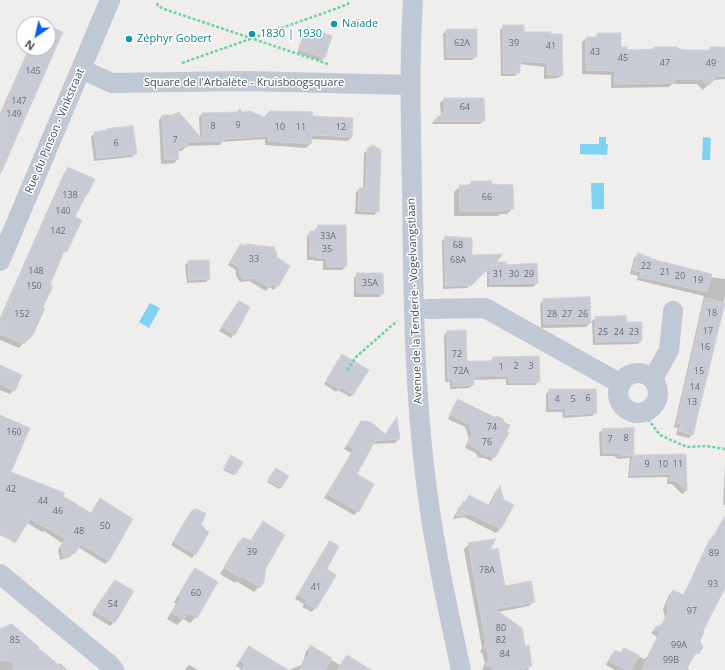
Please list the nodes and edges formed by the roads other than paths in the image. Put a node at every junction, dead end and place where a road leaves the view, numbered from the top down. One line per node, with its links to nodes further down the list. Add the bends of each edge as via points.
1 (110, 0): 3 (street, Rue du Pinson - Vinkstraat)
2 (413, 0): 4 (street, Avenue de la Tenderie - Vogelvangstlaan)
3 (81, 69): 4 (street, Square de l'Arbalète - Kruisboogsquare, via 112,82 246,81); 5 (street, Rue du Pinson - Vinkstraat)
4 (410, 85): 12 (street, Avenue de la Tenderie - Vogelvangstlaan, via 414,327 419,409 427,491)
5 (0, 261)
6 (428, 309): 9 (street, via 485,308)
7 (673, 311): 8 (street, via 669,350)
8 (653, 379): 9 (street, via 646,374 631,374); 9 (street, via 657,386 656,401 652,407 640,413 626,409 621,402 618,394)
9 (620, 384)
10 (0, 574): 11 (street)
11 (114, 670)
12 (461, 670)

